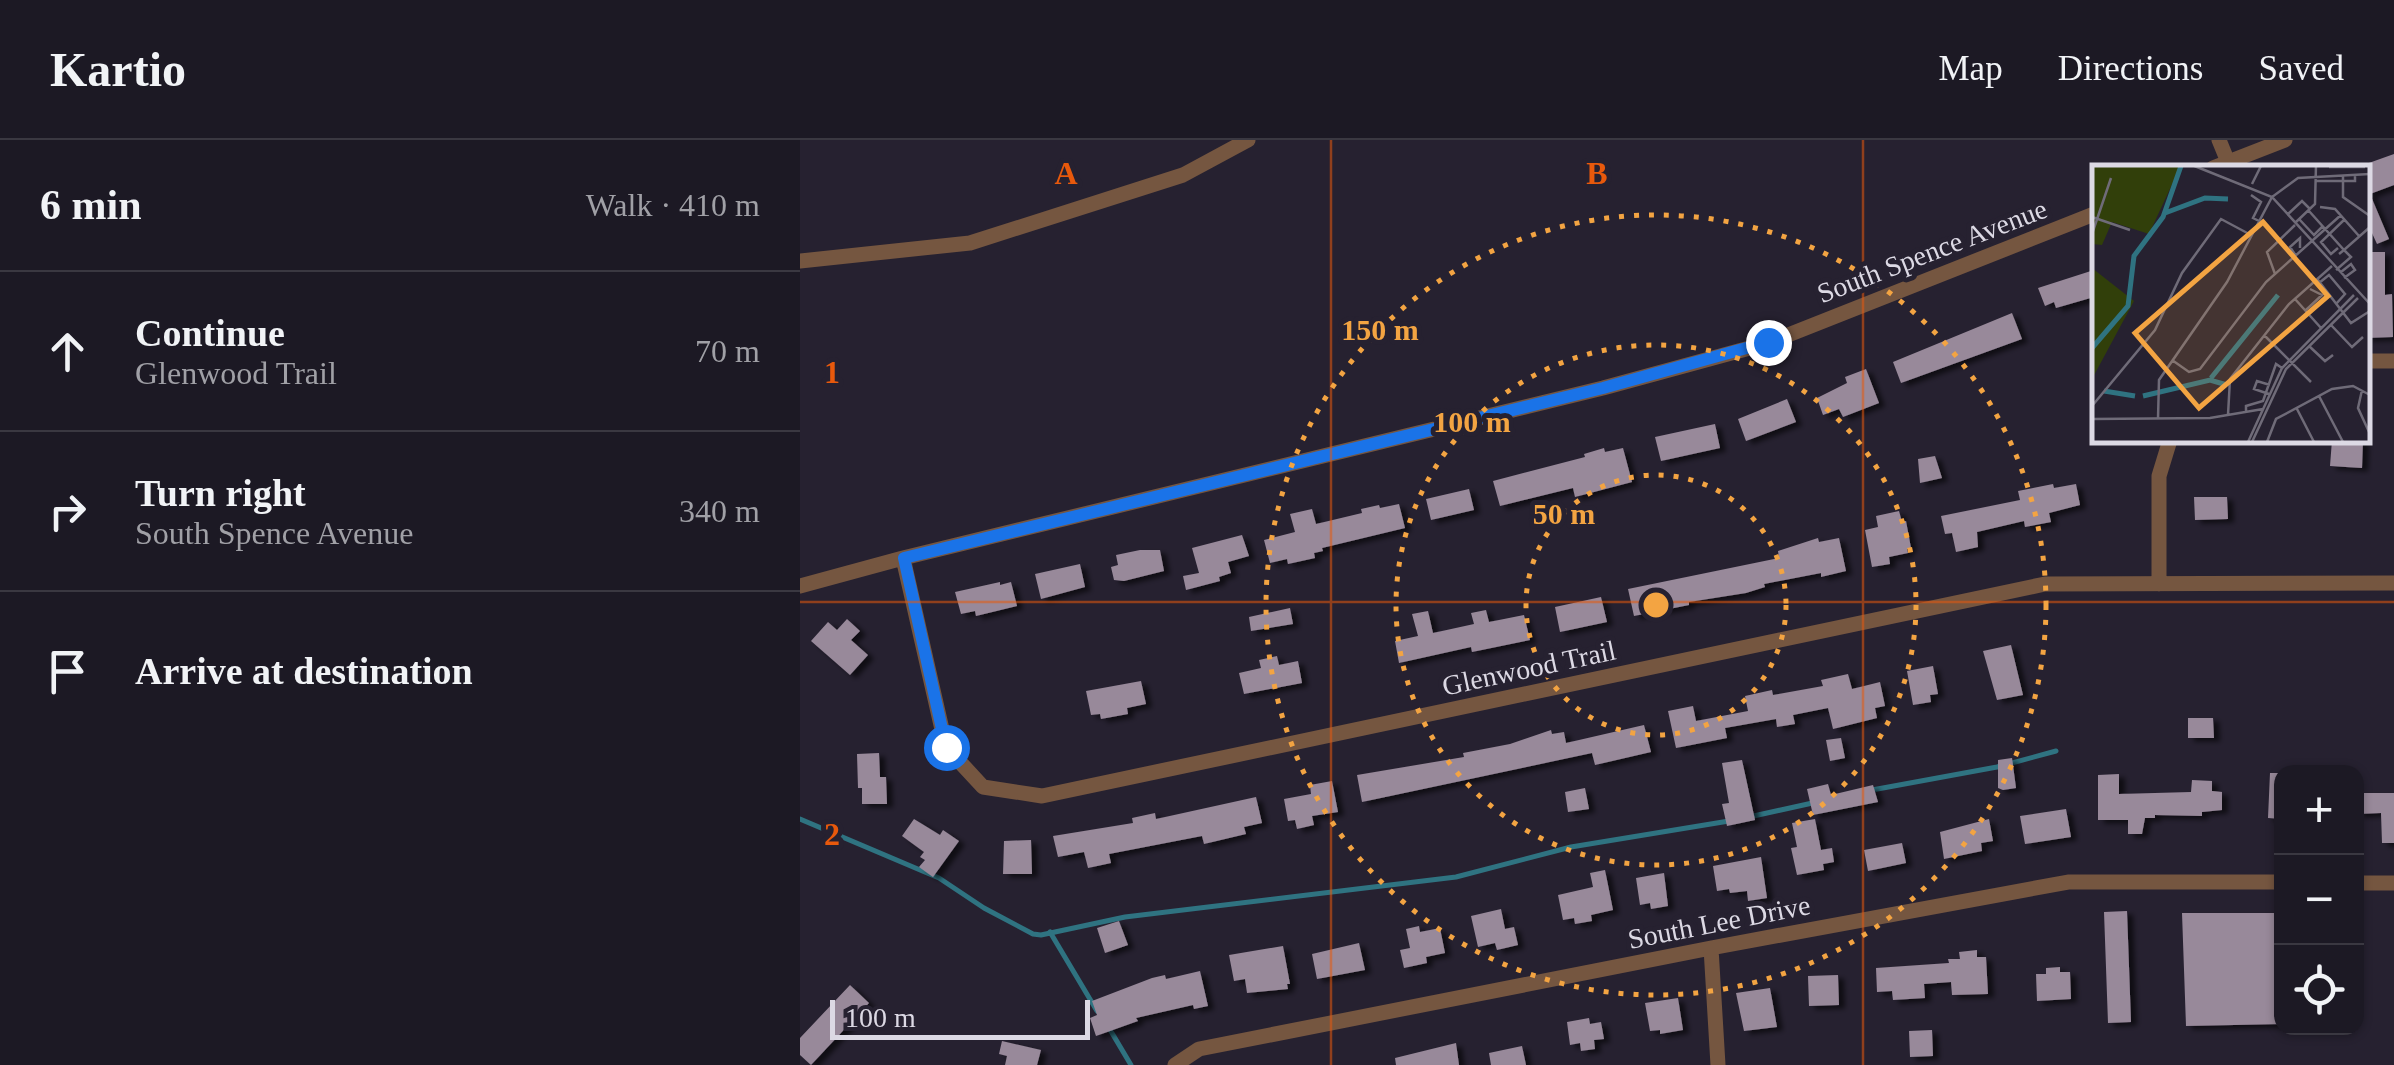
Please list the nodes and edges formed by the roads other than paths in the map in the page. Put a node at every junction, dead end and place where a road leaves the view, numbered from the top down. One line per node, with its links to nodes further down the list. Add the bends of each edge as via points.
1 (1248, 140): 6 (street, via 1183,175 970,242)
2 (2219, 140): 4 (street)
3 (2285, 140): 4 (street)
4 (2220, 165)
5 (2092, 215): 8 (street, South Spence Avenue, via 1768,342)
6 (800, 261)
7 (2169, 442): 10 (street, via 2159,476)
8 (904, 558): 10 (street, Glenwood Trail, via 946,747 982,787 1042,796 2045,584); 11 (street, South Spence Avenue)
9 (2394, 583): 10 (street, Glenwood Trail)
10 (2159, 584)
11 (800, 586)
12 (2274, 882): 15 (street, South Lee Drive, via 2068,882)
13 (2364, 883): 14 (street)
14 (2394, 883)
15 (1710, 948): 16 (street, South Lee Drive, via 1199,1049); 17 (street)
16 (1175, 1065)
17 (1718, 1065)

